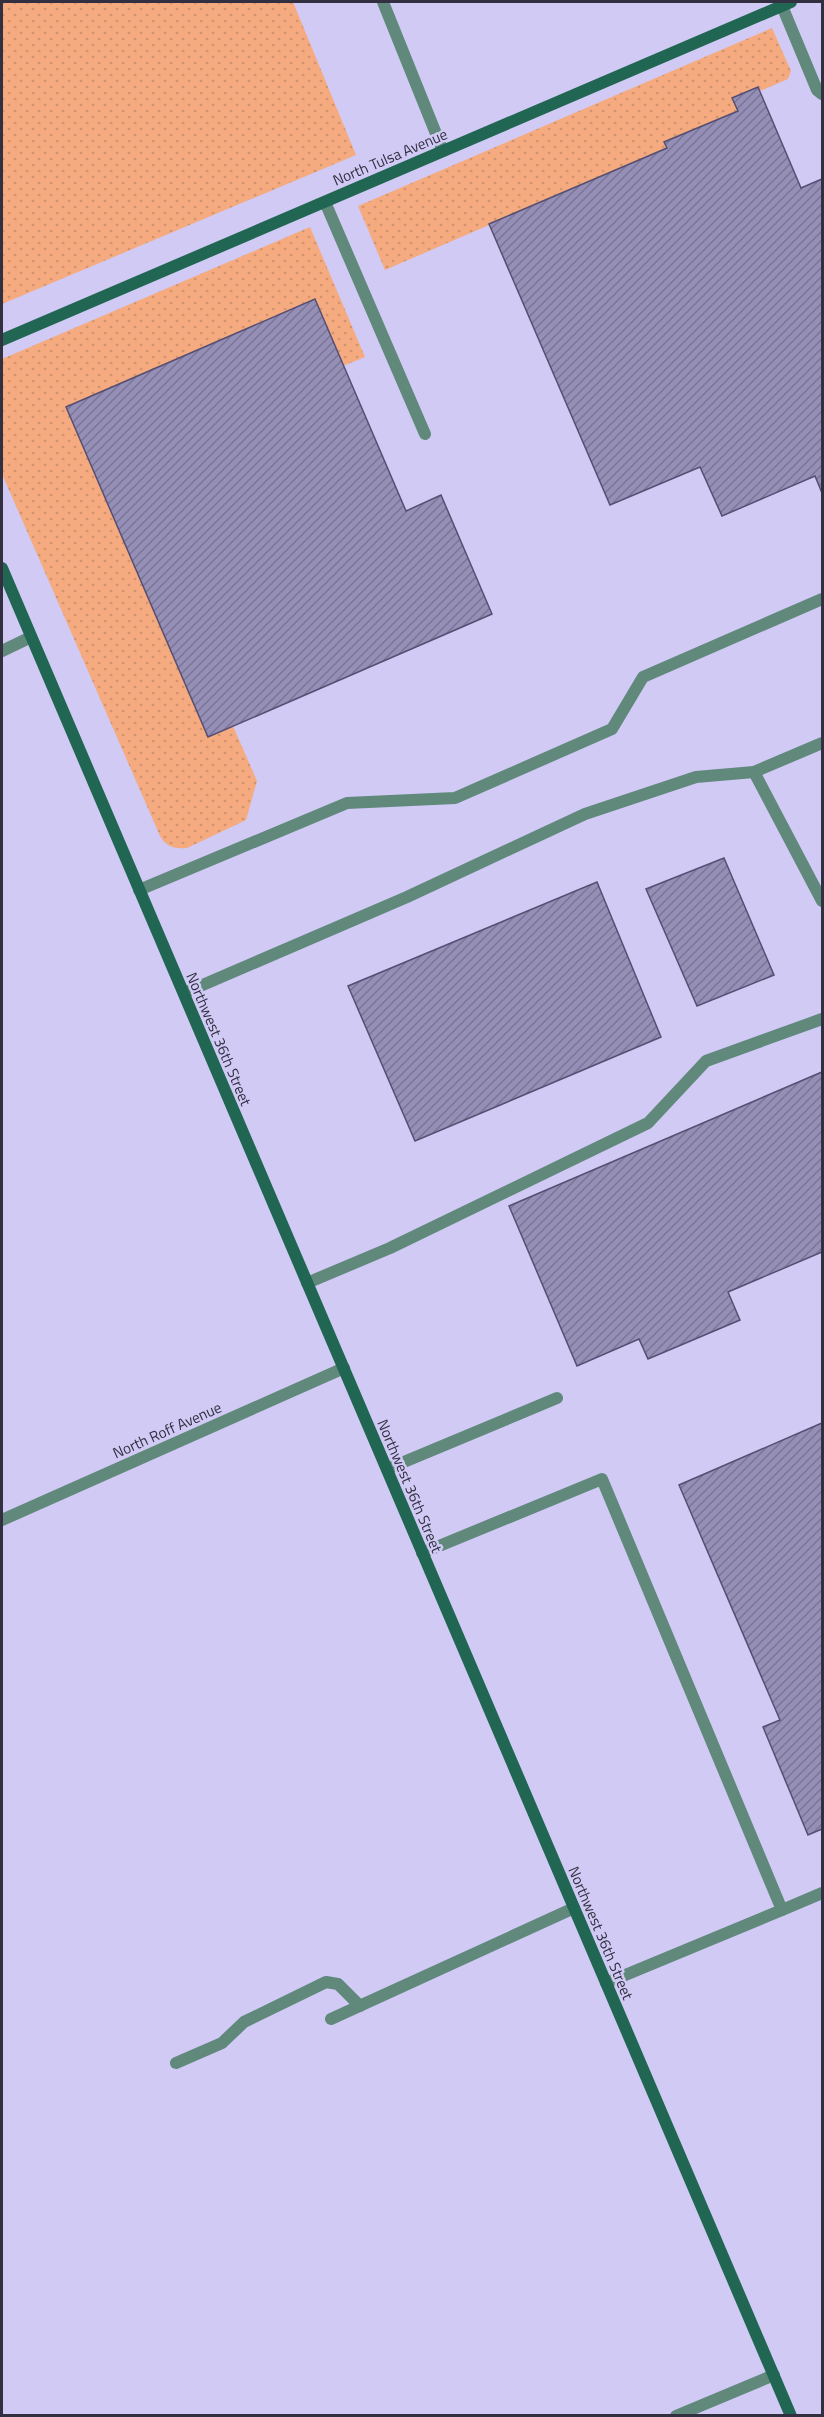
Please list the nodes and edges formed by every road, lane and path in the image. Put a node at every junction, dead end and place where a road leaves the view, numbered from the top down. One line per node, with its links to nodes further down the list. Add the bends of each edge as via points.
1 (382, 2): 4 (street)
2 (786, 4): 3 (street, via 817,90); 4 (main road, North Tulsa Avenue)
3 (822, 94)
4 (443, 151): 5 (main road, North Tulsa Avenue)
5 (325, 202): 6 (main road, North Tulsa Avenue); 7 (street)
6 (2, 340)
7 (425, 434)
8 (2, 568): 10 (main road, Northwest 36th Street)
9 (822, 599): 14 (street, via 643,676 612,729 455,798 347,803)
10 (31, 637): 11 (street); 14 (main road, Northwest 36th Street)
11 (2, 651)
12 (822, 743): 13 (street)
13 (754, 772): 15 (street); 16 (street, via 696,777 585,814 407,897)
14 (139, 890): 16 (main road, Northwest 36th Street)
15 (822, 901)
16 (184, 993): 18 (main road, Northwest 36th Street)
17 (822, 1019): 18 (street, via 706,1061 648,1123 390,1248)
18 (307, 1283): 19 (main road, Northwest 36th Street)
19 (344, 1368): 21 (main road, Northwest 36th Street); 22 (street, North Roff Avenue)
20 (557, 1398): 21 (street)
21 (387, 1469): 23 (main road, Northwest 36th Street)
22 (2, 1520)
23 (422, 1553): 25 (main road, Northwest 36th Street); 26 (street, via 602,1479)
24 (822, 1893): 26 (street)
25 (574, 1908): 27 (main road, Northwest 36th Street); 28 (street)
26 (782, 1910): 27 (street)
27 (606, 1983): 31 (main road, Northwest 36th Street)
28 (360, 2006): 29 (street); 30 (street, via 338,1984 326,1982 244,2022 222,2043)
29 (331, 2019)
30 (176, 2063)
31 (774, 2375): 32 (street); 33 (main road, Northwest 36th Street)
32 (676, 2415)
33 (791, 2415)

